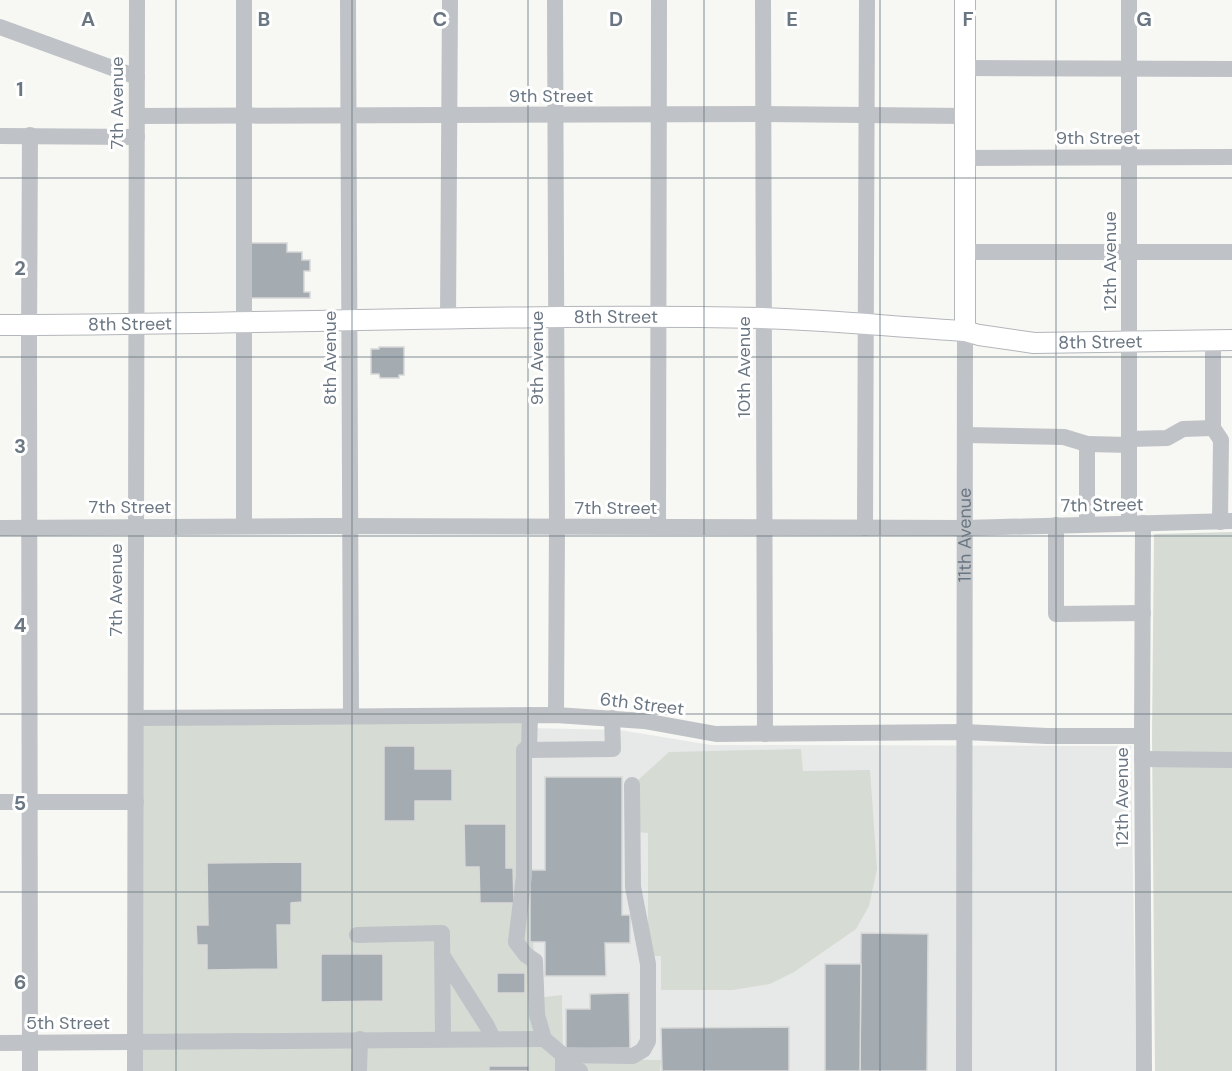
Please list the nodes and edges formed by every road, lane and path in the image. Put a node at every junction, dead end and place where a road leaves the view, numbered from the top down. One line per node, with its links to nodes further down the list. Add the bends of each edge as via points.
1 (137, 0): 15 (street, 7th Avenue)
2 (244, 0): 20 (street)
3 (348, 0): 17 (street, 8th Avenue)
4 (450, 0): 21 (street)
5 (555, 0): 22 (street, 9th Avenue)
6 (659, 0): 18 (street)
7 (763, 0): 16 (street, 10th Avenue)
8 (867, 0): 19 (street)
9 (965, 0): 12 (main road, 11th Avenue)
10 (1129, 0): 13 (street, 12th Avenue)
11 (0, 27): 15 (street)
12 (965, 68): 13 (street); 23 (main road, 11th Avenue)
13 (1130, 68): 14 (street); 28 (street, 12th Avenue)
14 (1232, 69)
15 (137, 77): 24 (street, 7th Avenue)
16 (763, 114): 18 (street, 9th Street); 19 (street, 9th Street); 34 (street, 10th Avenue)
17 (348, 115): 20 (street, 9th Street); 21 (street, 9th Street); 38 (street, 8th Avenue)
18 (659, 115): 22 (street, 9th Street); 36 (street)
19 (867, 115): 23 (street, 9th Street); 43 (street)
20 (244, 116): 24 (street, 9th Street); 39 (street)
21 (449, 116): 22 (street, 9th Street); 37 (street)
22 (555, 116): 35 (street, 9th Avenue)
23 (965, 116): 30 (main road, 11th Avenue)
24 (137, 117): 27 (street, 7th Avenue)
25 (30, 135): 26 (street); 27 (street); 41 (street)
26 (0, 136)
27 (137, 137): 42 (street, 7th Avenue)
28 (1130, 157): 29 (street, 9th Street); 30 (street, 9th Street); 32 (street, 12th Avenue)
29 (1232, 157)
30 (965, 158): 31 (main road, 11th Avenue)
31 (965, 252): 32 (street); 44 (main road, 11th Avenue)
32 (1129, 252): 33 (street); 46 (street, 12th Avenue)
33 (1232, 252)
34 (763, 318): 36 (main road, 8th Street); 43 (main road, 8th Street); 62 (street, 10th Avenue)
35 (556, 319): 36 (main road, 8th Street); 37 (main road, 8th Street); 59 (street, 9th Avenue)
36 (658, 319): 60 (street)
37 (448, 320): 38 (main road, 8th Street)
38 (349, 322): 39 (main road, 8th Street); 56 (street, 8th Avenue)
39 (243, 324): 42 (main road, 8th Street); 55 (street)
40 (0, 325): 41 (main road, 8th Street)
41 (29, 325): 42 (main road, 8th Street); 57 (street)
42 (135, 325): 58 (street, 7th Avenue)
43 (866, 325): 44 (main road, 8th Street); 63 (street)
44 (965, 331): 46 (main road, 8th Street, via 1034,343); 48 (street, 11th Avenue)
45 (1222, 341): 46 (main road, 8th Street); 47 (street)
46 (1129, 342): 49 (street, 12th Avenue)
47 (1213, 428): 49 (street, via 1183,429 1167,438); 51 (street, via 1221,440)
48 (965, 435): 50 (street, via 1064,437); 64 (street, 11th Avenue)
49 (1129, 442): 50 (street); 52 (street, 12th Avenue)
50 (1088, 444): 53 (street)
51 (1226, 521): 52 (street, 7th Street)
52 (1136, 523): 53 (street, 7th Street); 65 (street, 12th Avenue)
53 (1088, 524): 54 (street, 7th Street)
54 (1056, 525): 64 (street, 7th Street); 65 (street, via 1056,614)
55 (244, 526): 56 (street, 7th Street); 58 (street, 7th Street)
56 (350, 526): 59 (street, 7th Street); 68 (street, 8th Avenue)
57 (29, 527): 58 (street, 7th Street); 61 (street, 7th Street); 79 (street)
58 (135, 527): 69 (street, 7th Avenue)
59 (557, 527): 60 (street, 7th Street); 67 (street, 9th Avenue)
60 (658, 527): 62 (street, 7th Street)
61 (0, 528)
62 (763, 528): 63 (street, 7th Street); 72 (street, 10th Avenue)
63 (865, 528): 64 (street, 7th Street)
64 (965, 528): 71 (street, 11th Avenue)
65 (1143, 613): 73 (street, 12th Avenue)
66 (530, 715): 67 (street, 6th Street); 68 (street, 6th Street); 74 (street)
67 (556, 715): 70 (street, 6th Street)
68 (351, 716): 69 (street, 6th Street)
69 (136, 718): 80 (street, 7th Avenue)
70 (612, 718): 72 (street, 6th Street, via 716,734); 74 (street, via 613,749)
71 (964, 732): 72 (street, 6th Street); 73 (street, 6th Street); 95 (street, 11th Avenue)
72 (765, 734)
73 (1142, 736): 75 (street, 12th Avenue)
74 (529, 750): 86 (street, via 524,750 523,887 516,942 535,961 537,1015)
75 (1142, 759): 76 (street); 96 (street, 12th Avenue)
76 (1232, 760)
77 (632, 785): 90 (street, via 633,886 648,964 648,1041 633,1056)
78 (0, 802): 79 (street)
79 (29, 802): 80 (street); 88 (street)
80 (135, 802): 89 (street, 7th Avenue)
81 (357, 935): 82 (street, via 442,933)
82 (442, 955): 84 (street); 85 (street)
83 (360, 1039): 84 (street, 5th Street); 89 (street, 5th Street); 93 (street)
84 (443, 1039): 85 (street, 5th Street)
85 (493, 1039): 86 (street, 5th Street)
86 (544, 1039): 90 (street)
87 (0, 1043): 88 (street, 5th Street)
88 (30, 1043): 89 (street, 5th Street); 91 (street)
89 (136, 1043): 92 (street, 7th Avenue)
90 (563, 1063): 94 (street)
91 (30, 1071)
92 (135, 1071)
93 (359, 1071)
94 (580, 1071)
95 (964, 1071)
96 (1144, 1071)

